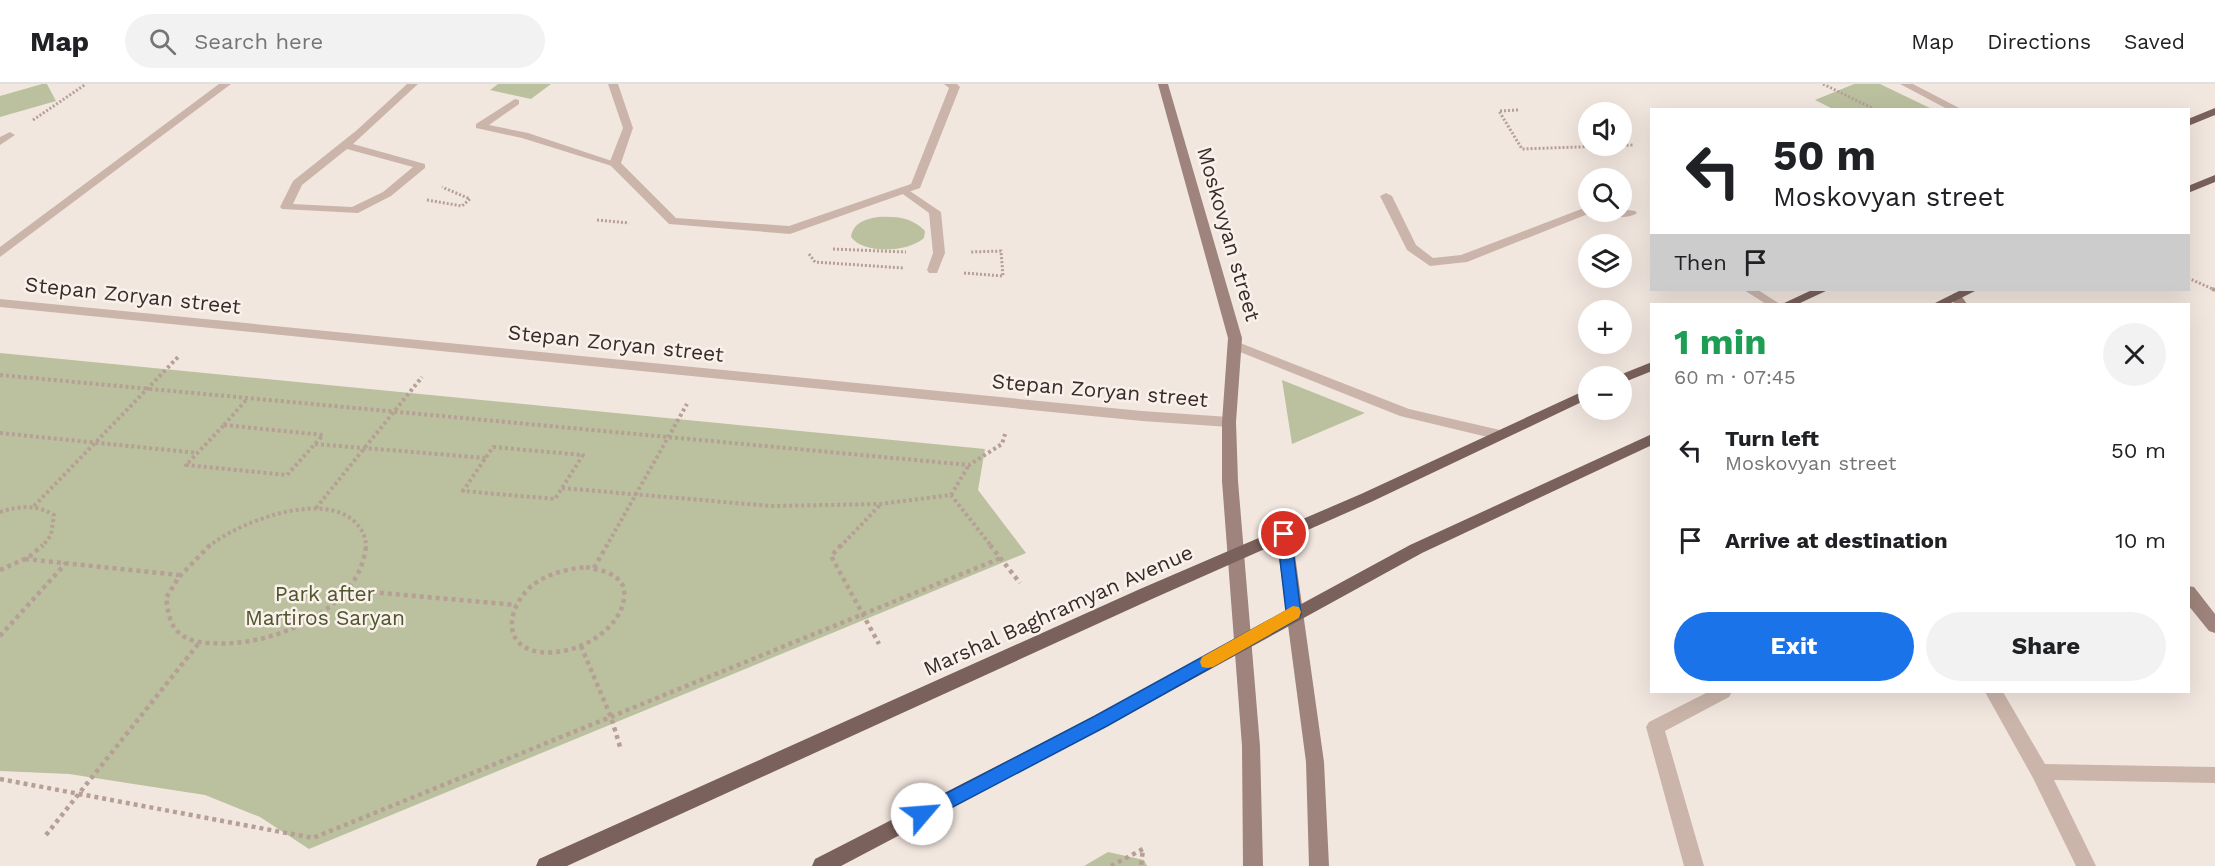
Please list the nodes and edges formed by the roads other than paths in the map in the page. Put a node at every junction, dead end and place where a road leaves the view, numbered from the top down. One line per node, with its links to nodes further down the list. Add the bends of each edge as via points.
1 (226, 84): 18 (street)
2 (413, 84): 11 (street)
3 (613, 84): 12 (street, via 628,128)
4 (949, 84): 15 (street, via 955,87 916,186)
5 (1163, 84): 27 (main road, Moskovyan street)
6 (1905, 84): 8 (street)
7 (515, 102): 12 (street, via 480,126 524,135)
8 (1954, 108)
9 (2215, 111): 10 (main road)
10 (2190, 122)
11 (346, 145): 11 (street, via 297,183 286,207 354,211 387,194 421,166)
12 (615, 164): 15 (street, via 673,220 790,230)
13 (2215, 178): 14 (main road)
14 (2190, 189)
15 (904, 190): 19 (street, via 935,212 939,253)
16 (1386, 196): 17 (street, via 1411,247 1430,262 1463,259)
17 (1578, 214)
18 (0, 253)
19 (933, 270)
20 (1752, 291): 25 (street)
21 (1820, 291): 26 (main road)
22 (1970, 291): 23 (main road)
23 (1958, 301)
24 (0, 303): 31 (street, Stepan Zoryan street)
25 (1772, 303)
26 (1790, 303)
27 (1235, 345): 31 (main road, Moskovyan street); 32 (street, via 1406,413)
28 (1650, 367): 29 (main road)
29 (1632, 375)
30 (1578, 399): 32 (main road, Marshal Baghramyan Avenue)
31 (1229, 422): 35 (main road, Moskovyan street)
32 (1500, 435): 34 (main road, Marshal Baghramyan Avenue)
33 (1650, 440): 37 (main road, via 1416,549)
34 (1284, 534): 35 (main road, Marshal Baghramyan Avenue); 37 (main road)
35 (1235, 555): 39 (main road, Moskovyan street); 44 (main road, Marshal Baghramyan Avenue)
36 (2190, 595): 38 (main road)
37 (1294, 614): 39 (main road); 47 (main road, via 1315,762)
38 (2215, 626)
39 (1241, 644): 45 (main road); 46 (main road, Moskovyan street, via 1251,746)
40 (1721, 693): 48 (street, via 1655,727)
41 (1995, 693): 42 (street)
42 (2040, 772): 43 (street); 49 (street)
43 (2215, 775)
44 (546, 866)
45 (822, 866)
46 (1253, 866)
47 (1319, 866)
48 (1694, 866)
49 (2086, 866)

